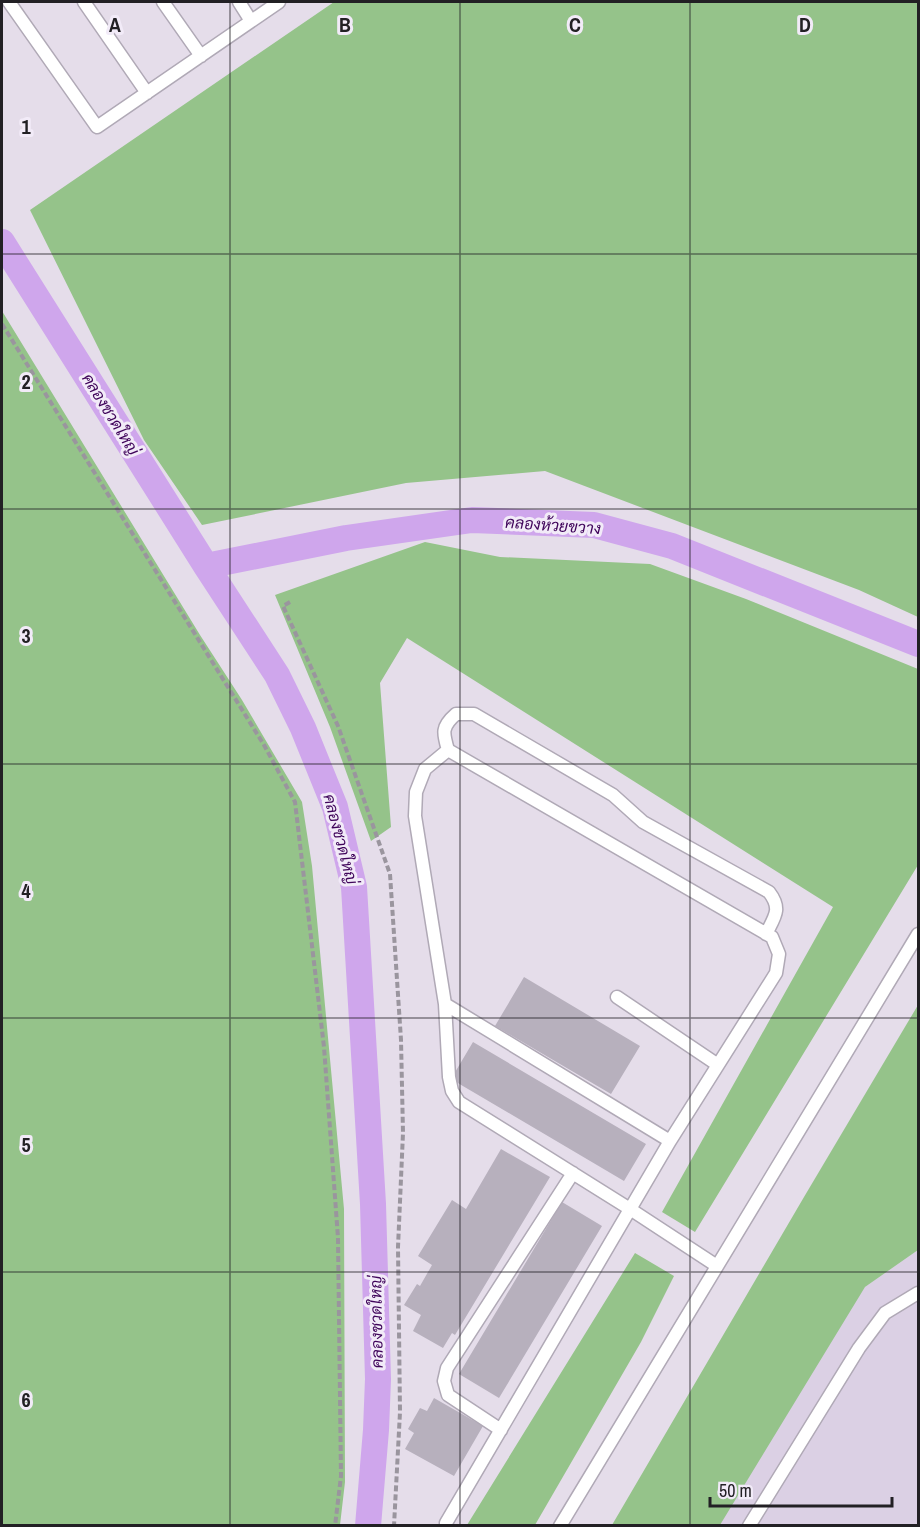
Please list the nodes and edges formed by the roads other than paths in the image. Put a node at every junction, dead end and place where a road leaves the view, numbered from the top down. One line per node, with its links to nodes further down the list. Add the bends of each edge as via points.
1 (9, 2): 8 (lane, via 98,128)
2 (84, 2): 8 (lane)
3 (163, 2): 7 (lane)
4 (239, 2): 6 (lane)
5 (279, 2): 6 (lane)
6 (251, 21): 7 (lane)
7 (201, 56): 8 (lane)
8 (147, 93)
9 (448, 750): 10 (lane); 10 (lane, via 444,734 447,722 456,714 474,714 613,795 644,822 769,892 776,901 776,914); 13 (lane, via 425,770 416,792 415,816)
10 (766, 934): 14 (lane, via 772,937 779,954 776,973)
11 (918, 934): 18 (lane)
12 (617, 997): 14 (lane)
13 (445, 1004): 15 (lane); 16 (lane, via 449,1077 459,1102)
14 (718, 1065): 15 (lane)
15 (670, 1142): 17 (lane)
16 (573, 1173): 17 (lane); 20 (lane, via 445,1375 448,1395)
17 (630, 1209): 18 (lane); 20 (lane)
18 (717, 1266): 22 (lane)
19 (918, 1293): 23 (lane, via 885,1313 859,1348)
20 (501, 1430): 21 (lane)
21 (446, 1522)
22 (560, 1526)
23 (749, 1526)

